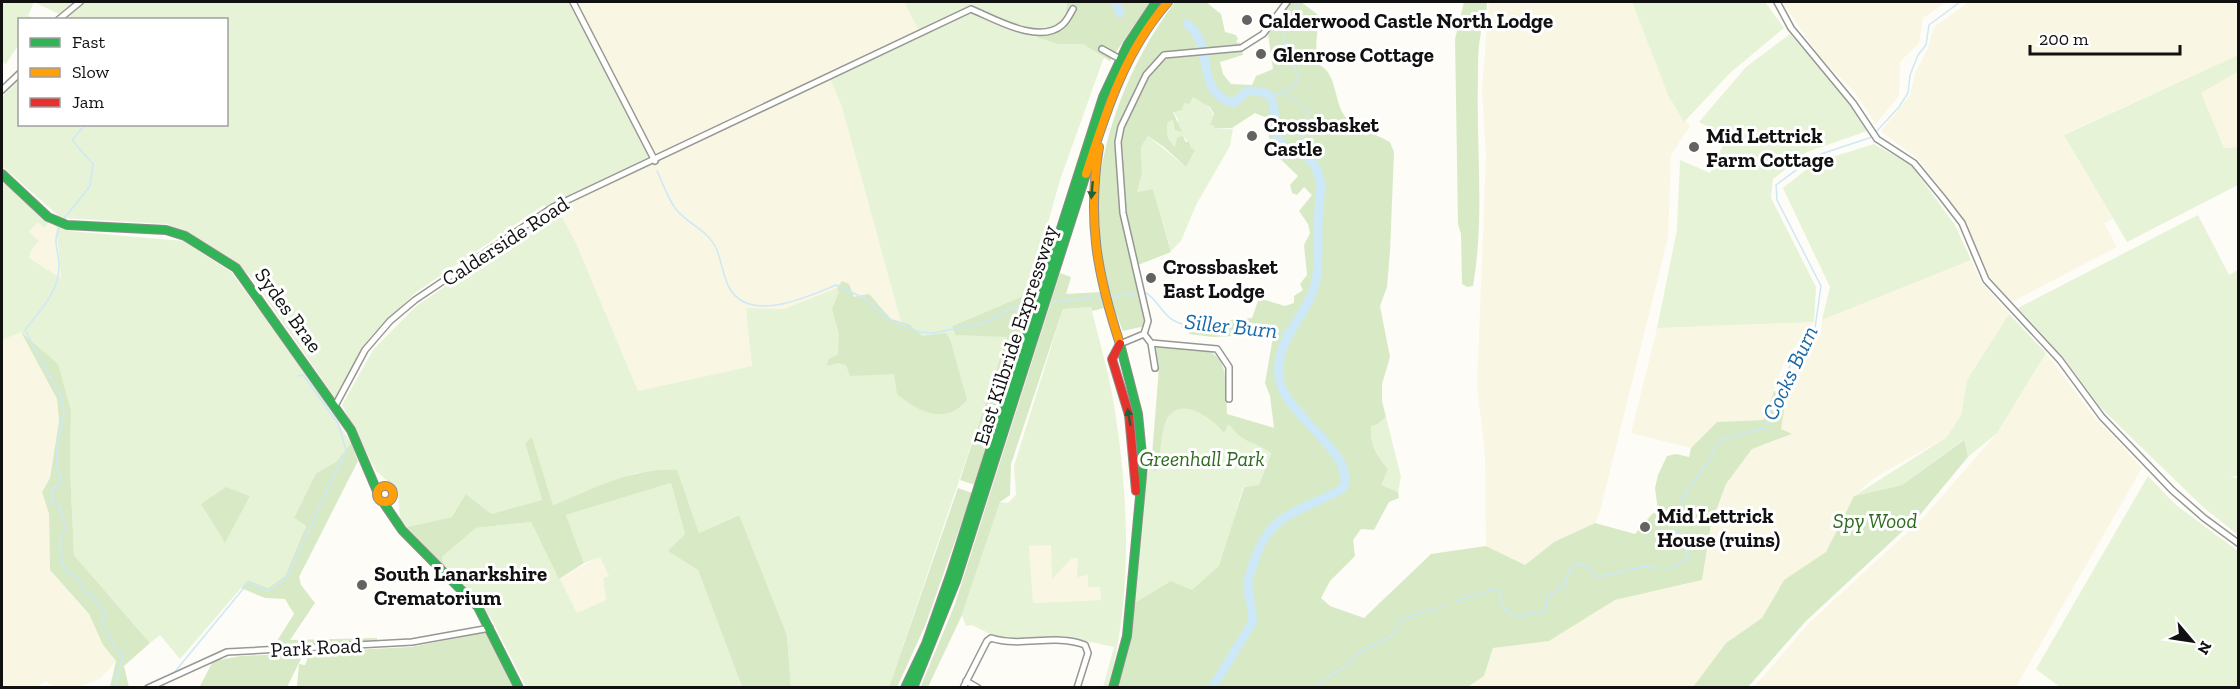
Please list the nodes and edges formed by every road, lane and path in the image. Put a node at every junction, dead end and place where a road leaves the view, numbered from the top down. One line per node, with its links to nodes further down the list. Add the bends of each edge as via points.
1 (80, 2): 8 (street)
2 (573, 2): 14 (street)
3 (1156, 2): 10 (main road, East Kilbride Expressway)
4 (1168, 2): 13 (main road, East Kilbride Expressway, via 1141,36)
5 (1287, 2): 16 (street, via 1273,23 1241,48 1164,55 1154,64 1121,127 1118,142 1123,213 1148,321)
6 (1777, 2): 28 (street, via 1791,28 1877,139 1914,163 1942,196 1962,223 1986,280 2060,360 2102,417 2172,490)
7 (1073, 9): 14 (street, Calderside Road, via 1064,24 1044,32 1018,27 971,9)
8 (60, 18)
9 (1102, 49): 10 (street)
10 (1120, 59): 33 (main road, East Kilbride Expressway, via 1103,97 951,573 926,644)
11 (18, 75): 12 (street)
12 (2, 90)
13 (1106, 112): 18 (main road, one-way to 18, via 1091,214 1096,264); 34 (main road, East Kilbride Expressway, via 956,581)
14 (655, 161): 21 (street, Calderside Road, via 553,207 415,300 365,350)
15 (2, 174): 21 (main road, Sydes Brae, via 48,216 67,225 166,230 185,236 236,268)
16 (1144, 334): 17 (street); 18 (street)
17 (1151, 343): 19 (street); 20 (street, via 1217,349 1229,367)
18 (1120, 344): 37 (main road, via 1138,414 1143,465 1127,636)
19 (1155, 368)
20 (1230, 399)
21 (335, 406): 22 (main road, Sydes Brae)
22 (372, 476): 23 (main road); 24 (main road, Sydes Brae)
23 (388, 487): 24 (main road); 25 (main road)
24 (377, 491): 26 (main road)
25 (393, 496): 26 (main road); 27 (main road)
26 (383, 502): 27 (main road)
27 (394, 516): 29 (main road, via 402,530 478,607)
28 (2238, 543)
29 (490, 628): 31 (street, Park Road, via 412,642 227,652); 32 (main road)
30 (965, 684): 35 (street); 36 (street, via 989,639 1012,643 1063,638 1088,649)
31 (148, 687)
32 (519, 687)
33 (905, 687)
34 (913, 687)
35 (978, 687)
36 (1077, 687)
37 (1113, 687)

